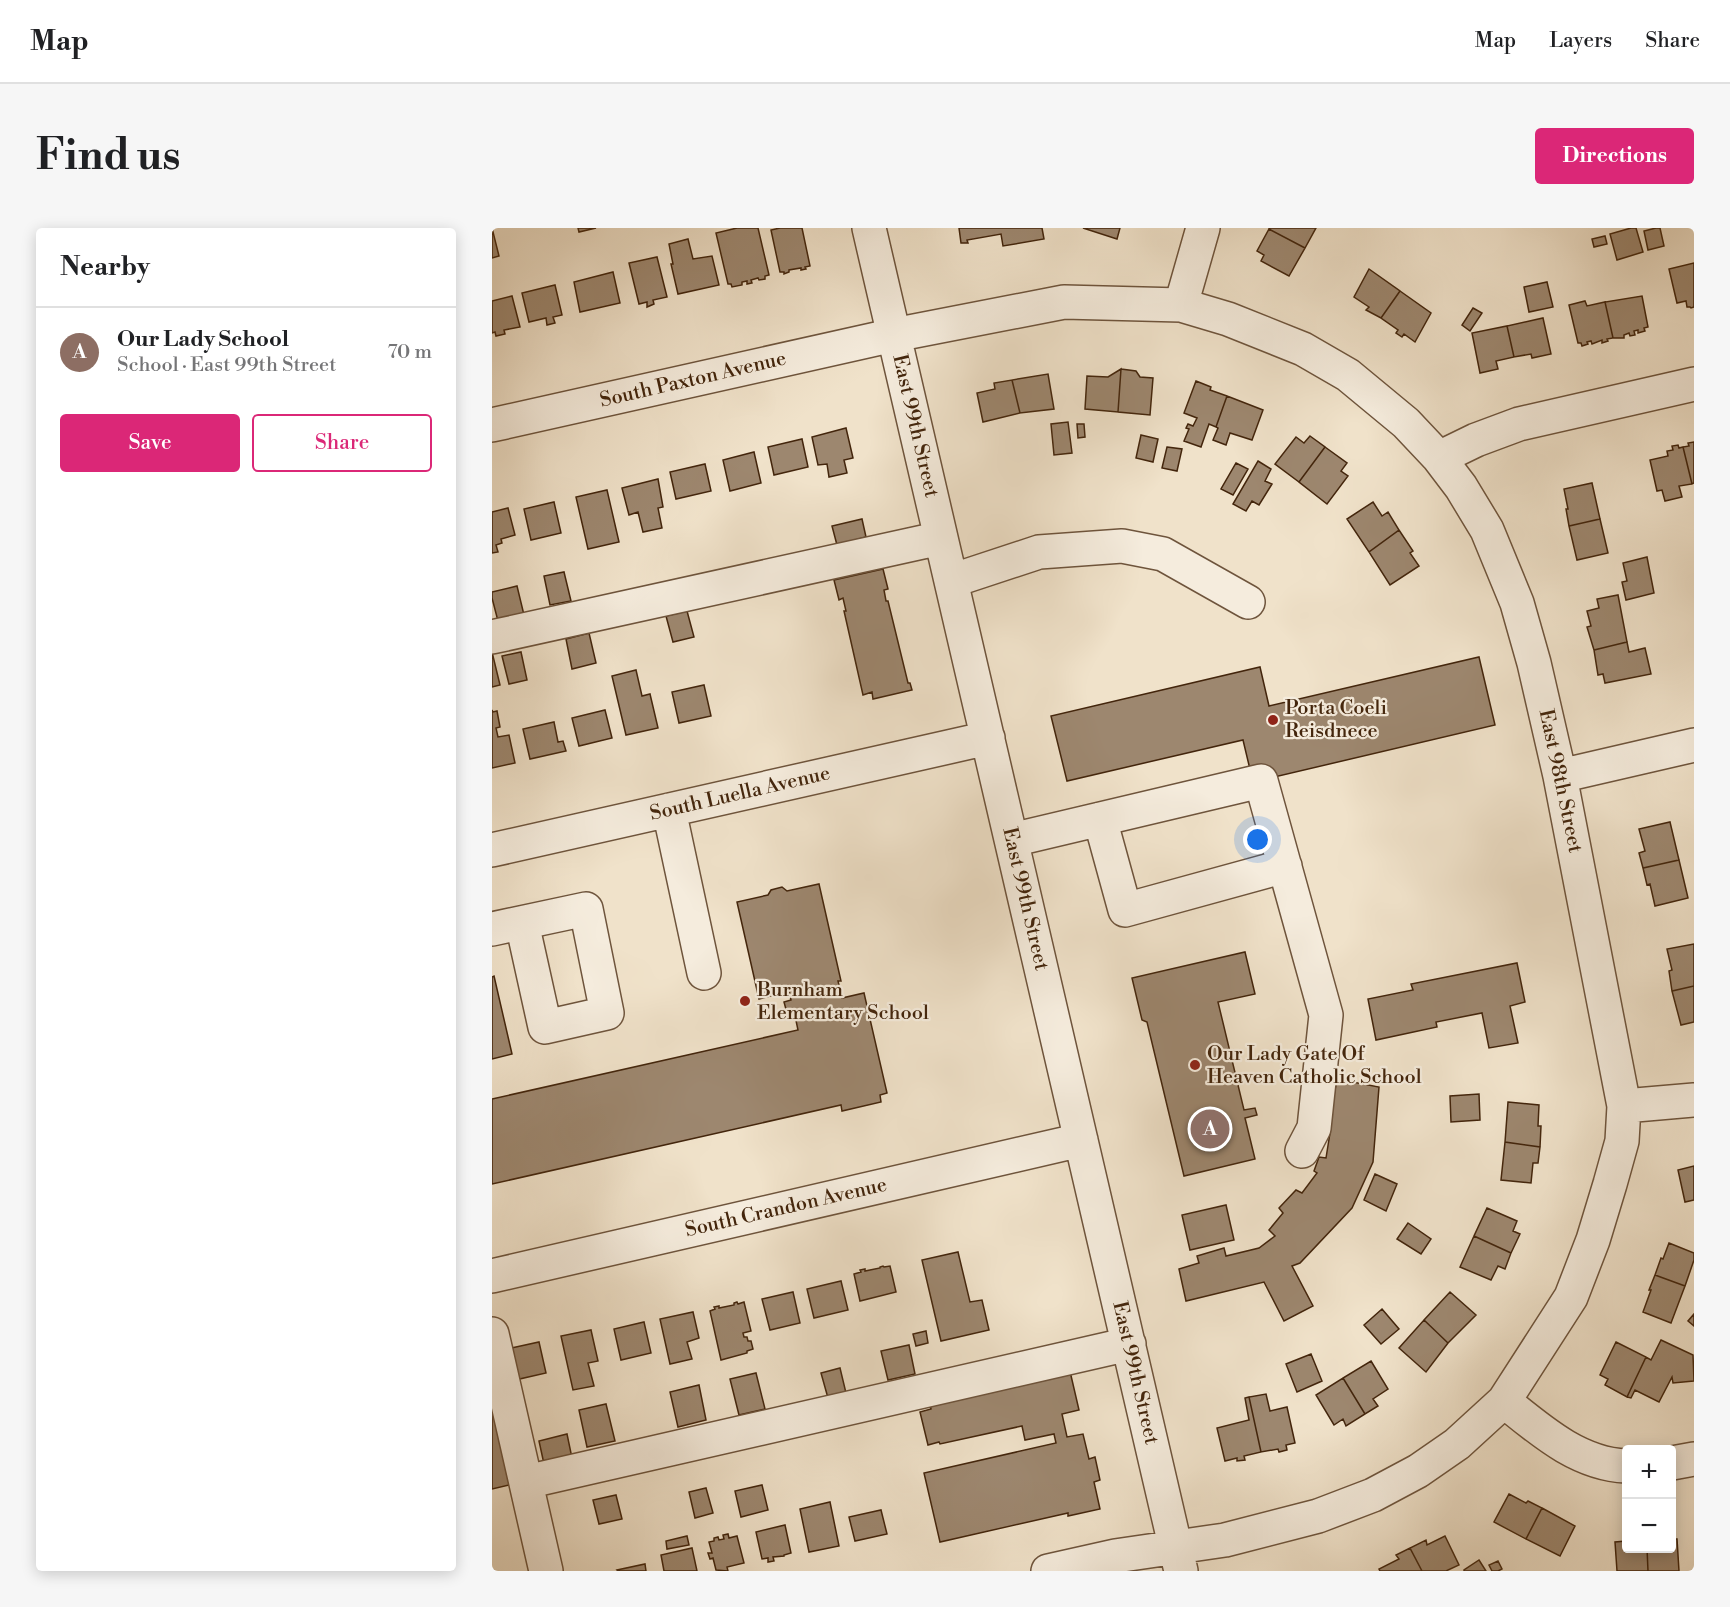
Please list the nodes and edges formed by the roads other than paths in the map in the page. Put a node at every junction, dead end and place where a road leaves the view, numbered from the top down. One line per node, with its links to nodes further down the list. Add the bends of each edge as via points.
1 (869, 228): 4 (street, East 99th Street)
2 (1203, 228): 3 (street)
3 (1181, 305): 4 (street, South Paxton Avenue, via 1064,302); 7 (street, East 98th Street, via 1303,349 1348,375 1406,423)
4 (894, 334): 6 (street, South Paxton Avenue); 8 (street, East 99th Street)
5 (1694, 384): 7 (street, via 1520,424)
6 (492, 425)
7 (1439, 458): 14 (street, East 98th Street, via 1487,530 1517,603)
8 (941, 538): 9 (street, East 99th Street); 11 (street)
9 (951, 581): 10 (street, via 1040,552 1122,546 1164,554); 12 (street, East 99th Street)
10 (1248, 602)
11 (492, 637)
12 (988, 738): 15 (street, South Luella Avenue); 17 (street, East 99th Street)
13 (1694, 745): 14 (street)
14 (1560, 776): 22 (street, East 98th Street)
15 (669, 810): 18 (street, South Luella Avenue); 20 (street)
16 (1100, 819): 17 (street); 19 (street, via 1262,781); 19 (street, via 1125,910)
17 (1012, 840): 23 (street, East 99th Street)
18 (492, 850)
19 (1285, 866): 24 (street, via 1326,1015 1314,1128)
20 (704, 972)
21 (1694, 1100): 22 (street)
22 (1624, 1106): 28 (street, East 98th Street, via 1622,1141 1593,1240 1571,1297)
23 (1081, 1140): 25 (street, South Crandon Avenue); 27 (street, East 99th Street)
24 (1302, 1151)
25 (492, 1276)
26 (492, 1334): 32 (street)
27 (1129, 1344): 32 (street); 33 (street, East 99th Street)
28 (1504, 1401): 31 (street, via 1555,1441 1586,1457); 33 (street, East 98th Street, via 1457,1444 1373,1495 1318,1516 1225,1540)
29 (1694, 1459): 30 (street)
30 (1676, 1462)
31 (1622, 1466)
32 (526, 1482): 34 (street)
33 (1179, 1559): 35 (street, East 98th Street, via 1115,1556)
34 (546, 1571)
35 (1048, 1571)

